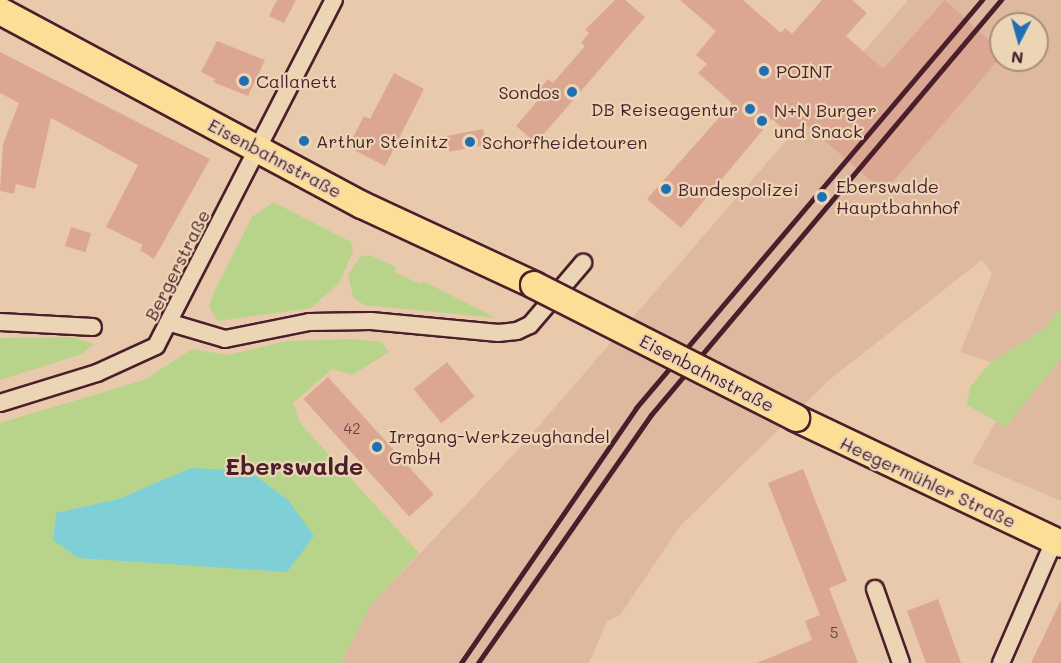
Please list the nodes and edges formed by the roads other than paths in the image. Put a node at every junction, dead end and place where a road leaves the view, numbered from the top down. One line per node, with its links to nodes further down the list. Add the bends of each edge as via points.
1 (334, 0): 3 (street, Bergerstraße)
2 (0, 11): 3 (main road, Eisenbahnstraße)
3 (259, 149): 6 (street, Bergerstraße); 9 (main road, Eisenbahnstraße, bridge, via 380,214 534,285)
4 (583, 263): 6 (street, via 530,325 517,331 498,333 371,321 309,322 225,339)
5 (0, 322): 7 (street)
6 (171, 323): 8 (street, Bergerstraße, via 156,346 142,356)
7 (93, 327)
8 (0, 403)
9 (796, 418): 10 (main road, Heegermühler Straße)
10 (1058, 543): 13 (street)
11 (875, 589): 12 (street)
12 (902, 663)
13 (1001, 663)

